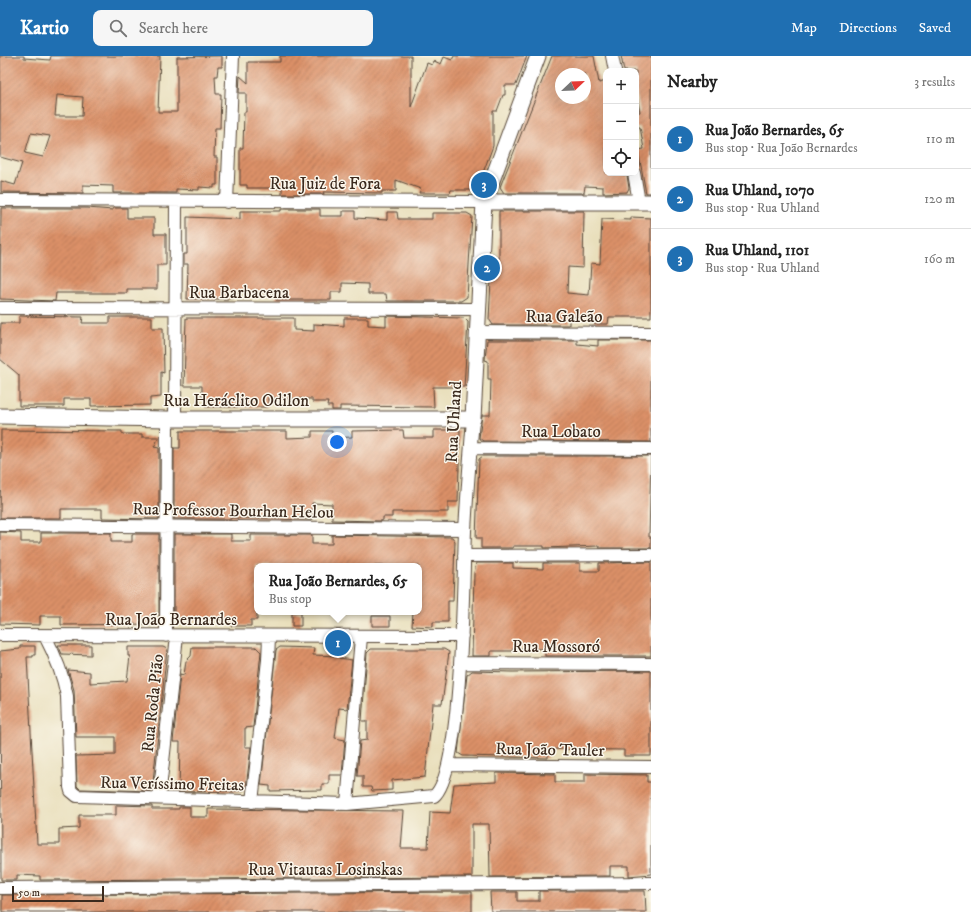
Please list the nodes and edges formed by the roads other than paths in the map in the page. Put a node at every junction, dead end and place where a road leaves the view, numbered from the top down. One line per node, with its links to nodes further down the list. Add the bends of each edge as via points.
1 (232, 56): 8 (street)
2 (538, 56): 9 (street, Rua Uhland)
3 (612, 56): 4 (street)
4 (614, 68)
5 (635, 176): 10 (street)
6 (0, 200): 7 (street, Rua Juiz de Fora)
7 (176, 202): 8 (street, Rua Juiz de Fora); 12 (street, Rua Roda Pião)
8 (227, 202): 9 (street, Rua Juiz de Fora)
9 (484, 202): 10 (street, Rua Juiz de Fora); 13 (street, Rua Uhland)
10 (645, 202)
11 (0, 308): 12 (street, Rua Barbacena)
12 (175, 309): 13 (street, Rua Barbacena); 18 (street, Rua Roda Pião)
13 (477, 309): 14 (street, Rua Uhland)
14 (477, 332): 15 (street, Rua Galeão); 17 (street, Rua Uhland)
15 (651, 333)
16 (0, 416): 18 (street, Rua Heráclito Odilon)
17 (473, 418): 18 (street, Rua Heráclito Odilon); 19 (street, Rua Uhland)
18 (171, 419): 22 (street, Rua Roda Pião)
19 (471, 448): 20 (street, Rua Lobato); 23 (street, Rua Uhland)
20 (651, 449)
21 (0, 525): 22 (street, Rua Professor Bourhan Helou)
22 (166, 526): 23 (street, Rua Professor Bourhan Helou); 28 (street, Rua Roda Pião)
23 (465, 529): 25 (street, Rua Uhland)
24 (651, 555): 25 (street)
25 (464, 556): 29 (street, Rua Uhland)
26 (0, 635): 27 (street, Rua João Bernardes)
27 (45, 636): 28 (street, Rua João Bernardes); 37 (street, Rua Veríssimo Freitas, via 54,652 67,696 71,791 83,798)
28 (172, 636): 30 (street, Rua João Bernardes); 37 (street, Rua Roda Pião)
29 (462, 636): 31 (street, Rua João Bernardes); 32 (street, Rua Uhland)
30 (269, 637): 31 (street, Rua João Bernardes); 38 (street)
31 (361, 637): 39 (street)
32 (461, 663): 33 (street, Rua Mossoró); 34 (street, Rua Uhland)
33 (651, 664)
34 (449, 765): 35 (street, Rua João Tauler); 36 (street, Rua Uhland, via 440,790)
35 (651, 767)
36 (434, 796): 39 (street, Rua Veríssimo Freitas)
37 (159, 798): 38 (street, Rua Veríssimo Freitas)
38 (252, 802): 39 (street, Rua Veríssimo Freitas)
39 (347, 804)
40 (651, 883): 41 (street, Rua Vitautas Losinskas)
41 (0, 888)

